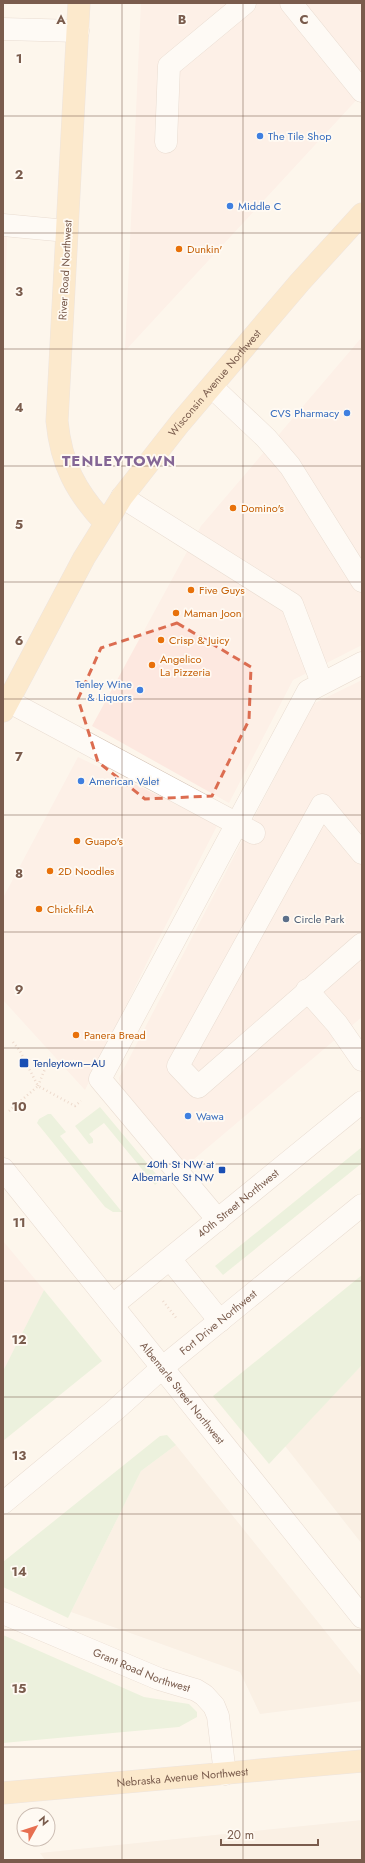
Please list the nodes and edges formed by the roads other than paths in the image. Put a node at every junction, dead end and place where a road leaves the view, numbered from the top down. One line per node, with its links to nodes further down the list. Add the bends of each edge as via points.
1 (79, 3): 5 (main road, River Road Northwest)
2 (245, 3): 7 (street, via 169,66)
3 (291, 3): 6 (street)
4 (3, 29): 5 (street)
5 (78, 31): 10 (main road, River Road Northwest)
6 (362, 91)
7 (166, 142)
8 (362, 214): 11 (main road, Wisconsin Avenue Northwest, via 300,282)
9 (3, 225): 10 (street)
10 (67, 231): 13 (main road, River Road Northwest, via 57,408 59,434 74,482 88,504)
11 (212, 387): 12 (main road, Wisconsin Avenue Northwest, via 149,460); 14 (street, via 266,438 290,466)
12 (122, 497): 13 (main road, Wisconsin Avenue Northwest); 16 (street, via 292,604)
13 (105, 523): 17 (main road, Wisconsin Avenue Northwest)
14 (362, 581)
15 (362, 663): 16 (street)
16 (322, 684): 18 (street, via 308,691)
17 (6, 706): 18 (street)
18 (245, 829): 26 (street, via 100,1079)
19 (362, 853): 21 (street, via 322,805 178,1066 198,1087)
20 (362, 944): 21 (street)
21 (307, 990): 22 (street, via 337,1024)
22 (362, 1060)
23 (362, 1102): 26 (street, 40th Street Northwest)
24 (3, 1169): 28 (street, Albemarle Street Northwest)
25 (362, 1205): 29 (street, Fort Drive Northwest)
26 (218, 1220): 27 (street, 40th Street Northwest)
27 (170, 1259): 28 (street, 40th Street Northwest); 29 (street)
28 (113, 1304): 30 (street, Albemarle Street Northwest)
29 (220, 1321): 30 (street, Fort Drive Northwest)
30 (163, 1367): 31 (street, Fort Drive Northwest); 33 (street, Albemarle Street Northwest)
31 (3, 1503)
32 (3, 1613): 35 (street, Grant Road Northwest, via 159,1679 196,1690 204,1695 214,1706 218,1716)
33 (362, 1617)
34 (362, 1761): 35 (main road, Nebraska Avenue Northwest)
35 (225, 1774): 36 (main road, Nebraska Avenue Northwest)
36 (3, 1793)

